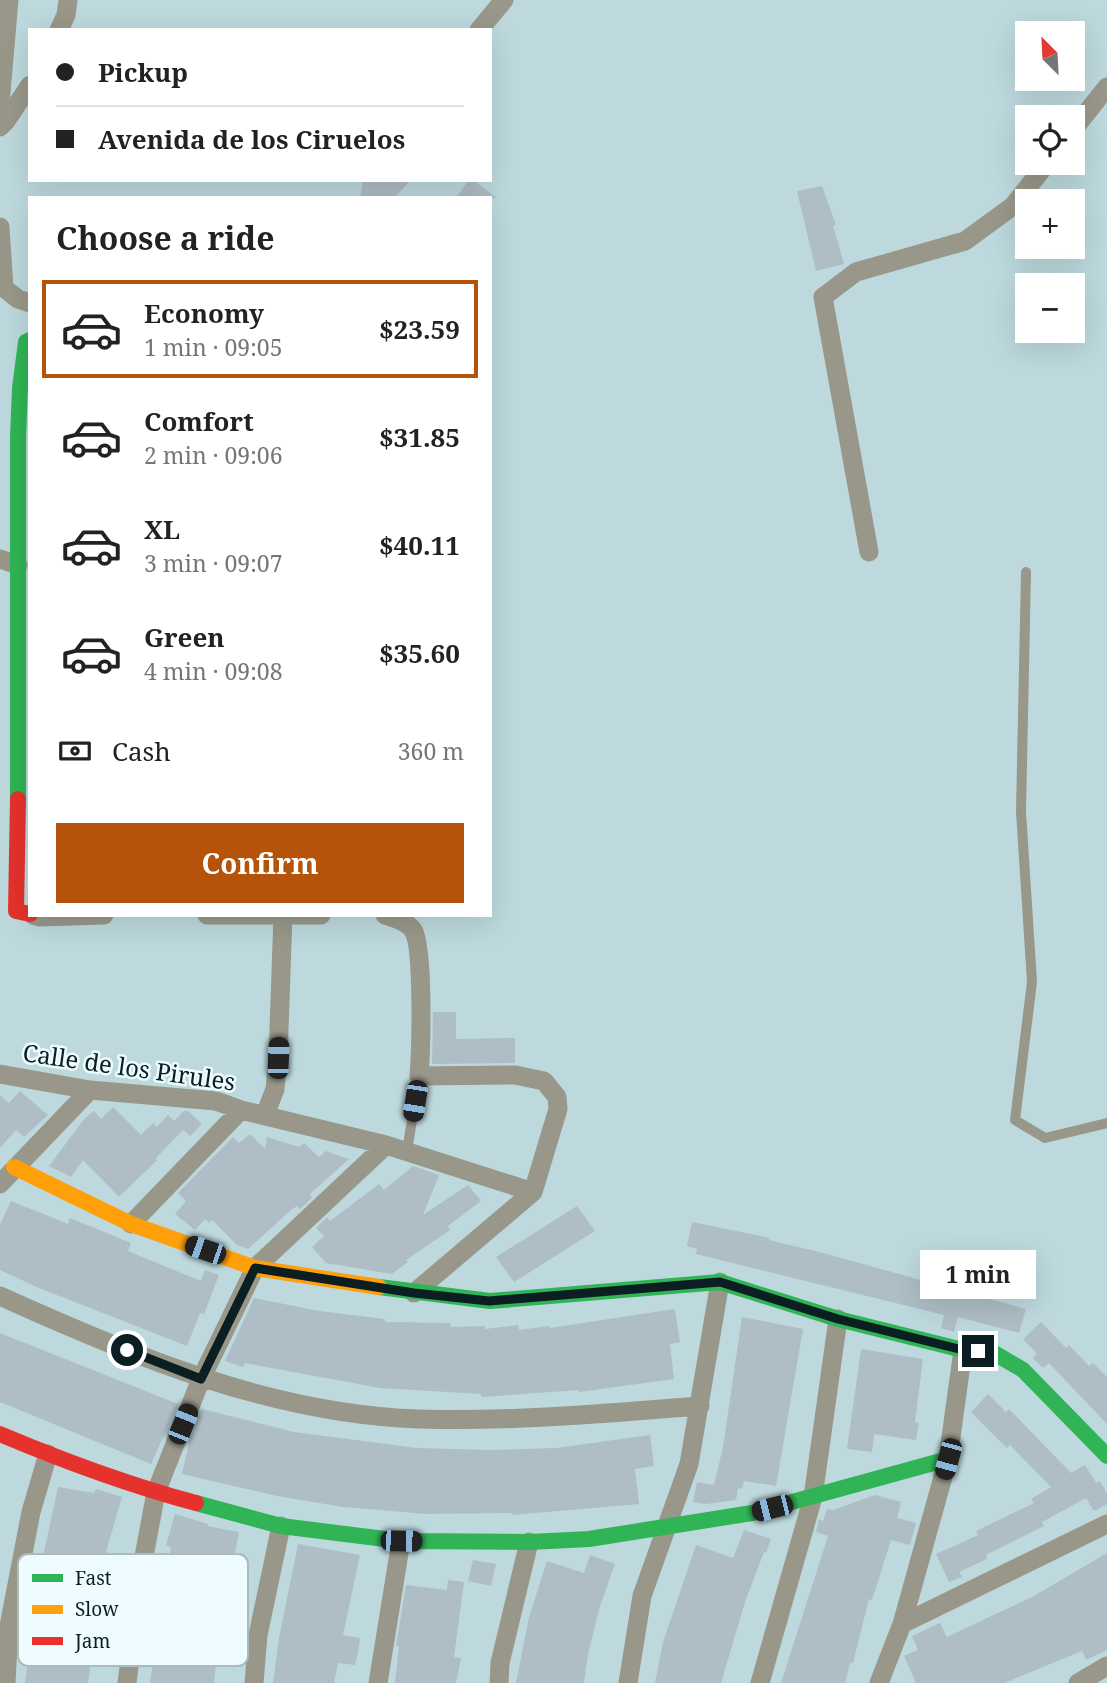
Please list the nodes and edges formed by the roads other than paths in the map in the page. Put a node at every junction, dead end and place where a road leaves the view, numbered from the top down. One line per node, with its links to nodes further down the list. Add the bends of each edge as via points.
1 (68, 0): 4 (street)
2 (504, 0): 5 (street)
3 (6, 10): 8 (street)
4 (60, 28)
5 (481, 28)
6 (1107, 87): 9 (street)
7 (28, 88): 10 (street)
8 (0, 104)
9 (1085, 115)
10 (0, 127)
11 (1038, 175): 15 (street, via 1013,206 965,241 856,271 823,297)
12 (0, 228): 13 (street, via 4,288)
13 (28, 302)
14 (28, 341): 16 (street, via 22,364)
15 (869, 552)
16 (9, 562): 18 (street)
17 (1026, 572): 28 (lane, via 1021,812 1032,982 1015,1120 1045,1138)
18 (24, 624): 19 (street)
19 (10, 802): 20 (street, via 16,911)
20 (28, 914)
21 (283, 917): 27 (street, via 278,1058 275,1089)
22 (391, 917): 24 (street, via 413,930 419,949)
23 (0, 1074): 25 (street, Calle de los Pirules)
24 (419, 1076): 30 (lane); 33 (street, via 515,1075 544,1081 552,1089 558,1110)
25 (90, 1090): 26 (street, Calle de los Pirules, via 216,1101); 31 (street)
26 (241, 1110): 27 (street, Calle de los Pirules); 34 (street)
27 (265, 1115): 29 (street, Calle de los Pirules)
28 (1107, 1123)
29 (386, 1144): 30 (street, Calle de los Pirules); 35 (street)
30 (407, 1152): 33 (street, Calle de los Pirules)
31 (14, 1167): 32 (street); 34 (street)
32 (0, 1184)
33 (533, 1192): 37 (street)
34 (131, 1224): 35 (street)
35 (255, 1268): 37 (street); 41 (street)
36 (720, 1282): 37 (street, via 489,1301); 39 (street); 42 (street)
37 (414, 1293)
38 (0, 1296): 41 (street)
39 (838, 1319): 40 (street); 48 (street)
40 (963, 1350): 45 (street, via 994,1353 1017,1365); 46 (street)
41 (201, 1379): 42 (street, via 325,1409 417,1419 508,1420); 47 (street)
42 (700, 1406): 51 (street, via 689,1464)
43 (0, 1434): 44 (street)
44 (48, 1454): 47 (street); 54 (street)
45 (1107, 1456)
46 (948, 1459): 48 (street); 57 (street)
47 (156, 1492): 50 (street); 55 (street)
48 (813, 1497): 51 (street, via 752,1513); 64 (street)
49 (1107, 1524): 57 (street)
50 (281, 1526): 52 (street); 60 (street, via 258,1635)
51 (665, 1527): 53 (street, via 589,1539); 63 (street, via 642,1596)
52 (401, 1541): 53 (street); 61 (street)
53 (529, 1542): 62 (street)
54 (23, 1554)
55 (144, 1554)
56 (18, 1579): 59 (street, via 9,1626)
57 (902, 1624): 65 (street)
58 (1107, 1666): 66 (street)
59 (6, 1683)
60 (254, 1683)
61 (378, 1683)
62 (499, 1683)
63 (628, 1683)
64 (760, 1683)
65 (879, 1683)
66 (1078, 1683)

